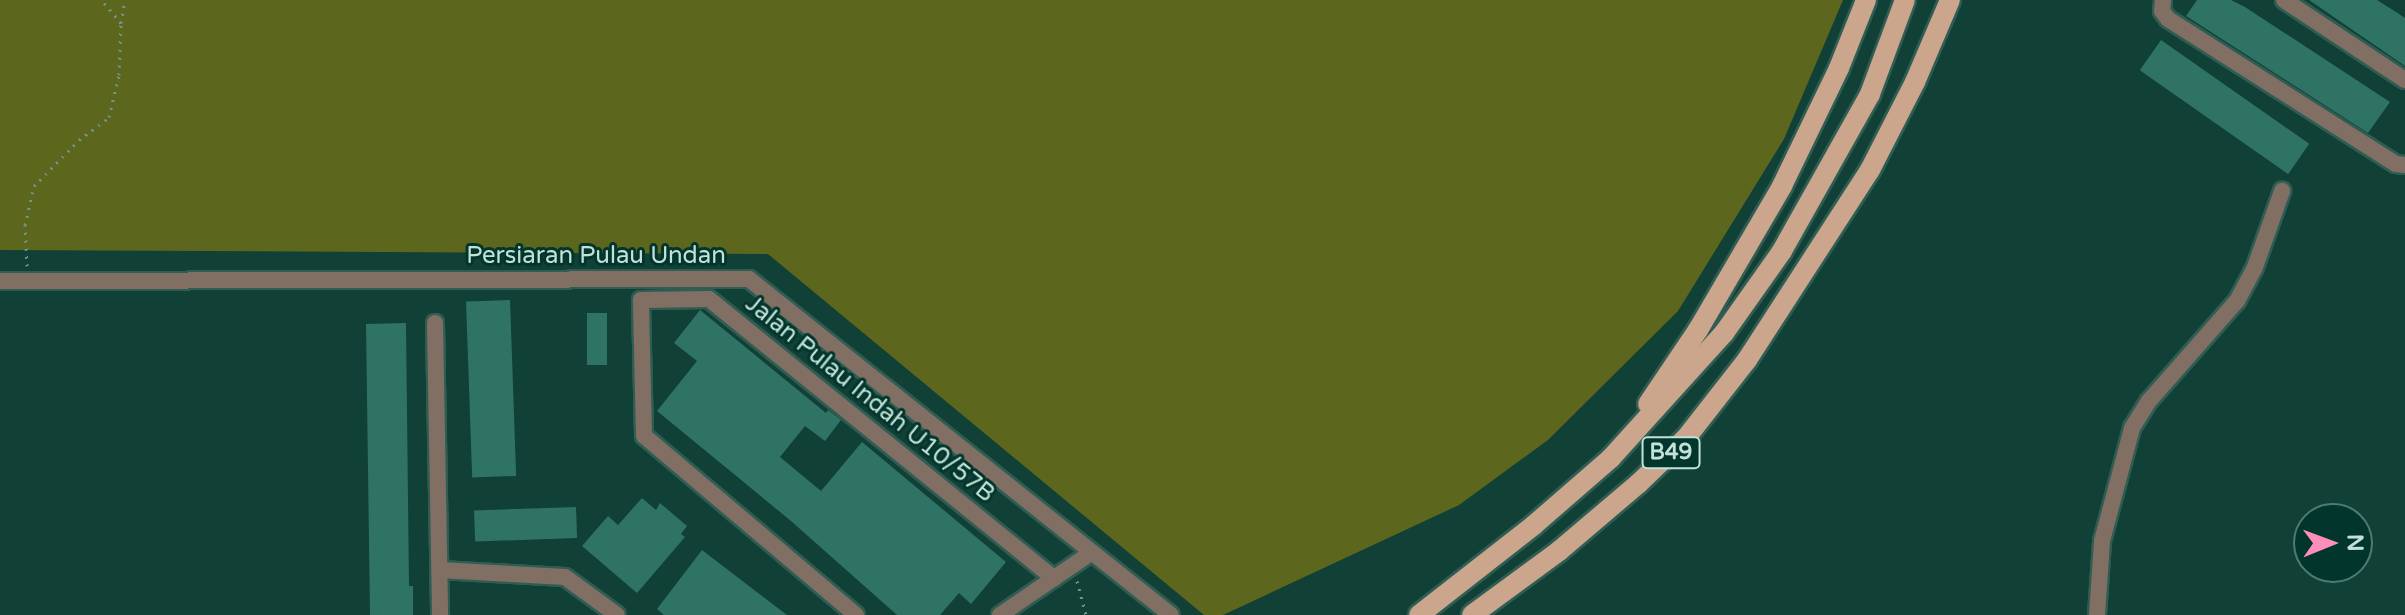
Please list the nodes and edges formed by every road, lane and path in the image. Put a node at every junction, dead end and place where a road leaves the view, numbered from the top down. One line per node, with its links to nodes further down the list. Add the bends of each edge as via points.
1 (102, 0): 8 (path)
2 (125, 0): 8 (path)
3 (1866, 0): 15 (main road, via 1782,186 1698,330)
4 (1905, 0): 15 (main road, B49, via 1870,94 1782,251 1724,333)
5 (1950, 0): 29 (main road, B49, via 1870,170 1747,360 1686,438 1638,484)
6 (2163, 0): 10 (street, via 2168,19)
7 (2284, 0): 9 (street)
8 (121, 23): 12 (path, via 119,75 109,117 34,186 25,225)
9 (2405, 80)
10 (2405, 165)
11 (2282, 191): 30 (street, via 2237,301 2149,401 2132,428 2102,541)
12 (28, 280): 13 (street, Persiaran Pulau Undan); 16 (street, Persiaran Pulau Undan, via 749,279)
13 (0, 281)
14 (435, 323): 18 (street)
15 (1611, 458): 28 (main road, B49)
16 (1091, 553): 17 (street); 27 (street, Persiaran Pulau Undan)
17 (1070, 567): 19 (street); 26 (path)
18 (440, 570): 20 (street, via 565,577); 21 (street)
19 (1054, 578): 24 (street, Jalan Pulau Indah U10/57B, via 709,299 641,300 644,436); 25 (street)
20 (595, 597): 22 (street); 23 (street)
21 (440, 615)
22 (595, 615)
23 (617, 615)
24 (856, 615)
25 (1000, 615)
26 (1086, 615)
27 (1171, 615)
28 (1419, 615)
29 (1472, 615)
30 (2097, 615)

